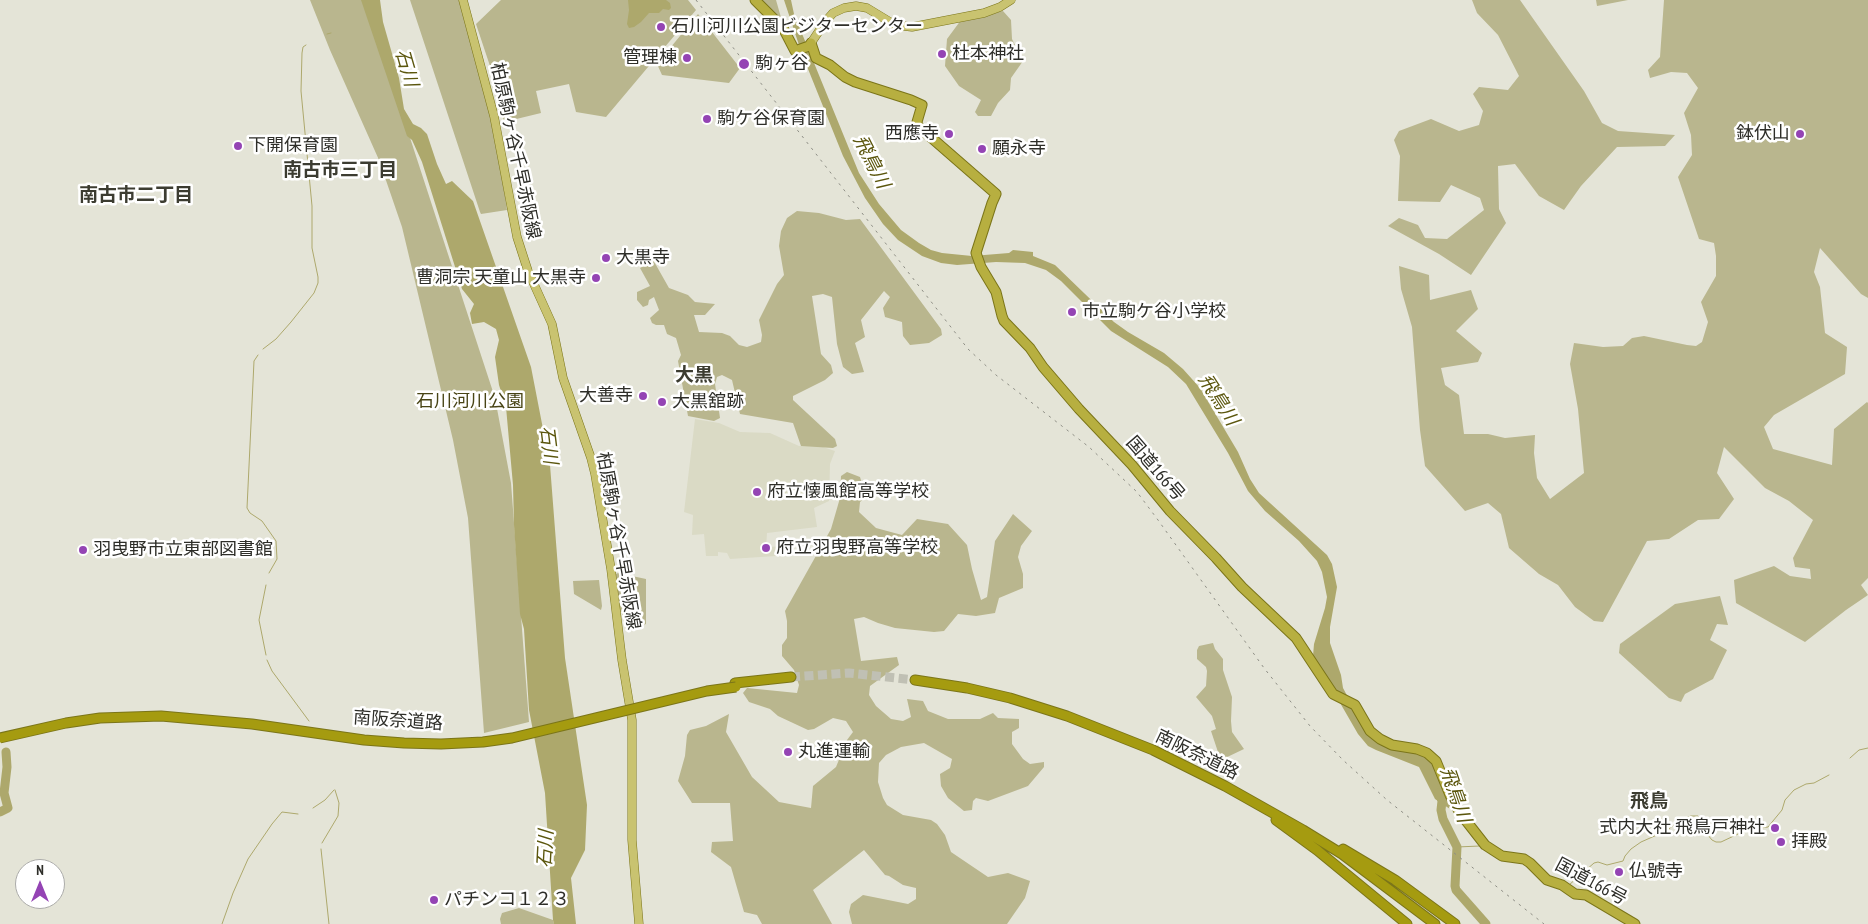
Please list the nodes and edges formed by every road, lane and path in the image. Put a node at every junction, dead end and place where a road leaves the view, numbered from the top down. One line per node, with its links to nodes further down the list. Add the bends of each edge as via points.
1 (463, 0): 9 (main road, 柏原駒ヶ谷千早赤阪線, via 494,116 517,237 552,324 563,378 595,474 632,720 632,840)
2 (755, 0): 4 (highway, via 783,28 795,51)
3 (1011, 0): 4 (main road, via 984,13 912,27 895,25 867,8 844,8 825,22)
4 (809, 44): 14 (highway, 国道166号, via 816,58 845,77 922,105 918,126 996,194 978,242 977,255 996,292 1004,321 1170,511 1296,638 1333,694 1355,705 1370,731 1380,739 1392,745 1417,749 1436,761 1460,813 1485,845 1502,856 1524,859 1547,880 1575,894 1586,895)
5 (791, 679): 7 (highway, 南阪奈道路, bridge, via 705,688 483,739 404,741 213,715 161,713 64,720)
6 (915, 682): 8 (highway, 南阪奈道路, via 1009,701 1066,717 1152,753)
7 (2, 737)
8 (1262, 808): 10 (highway); 11 (highway, 南阪奈道路, via 1341,856); 12 (highway, 南阪奈道路, via 1342,854); 13 (highway, via 1358,857)
9 (639, 924)
10 (1406, 924)
11 (1430, 924)
12 (1435, 924)
13 (1455, 924)
14 (1635, 924)

